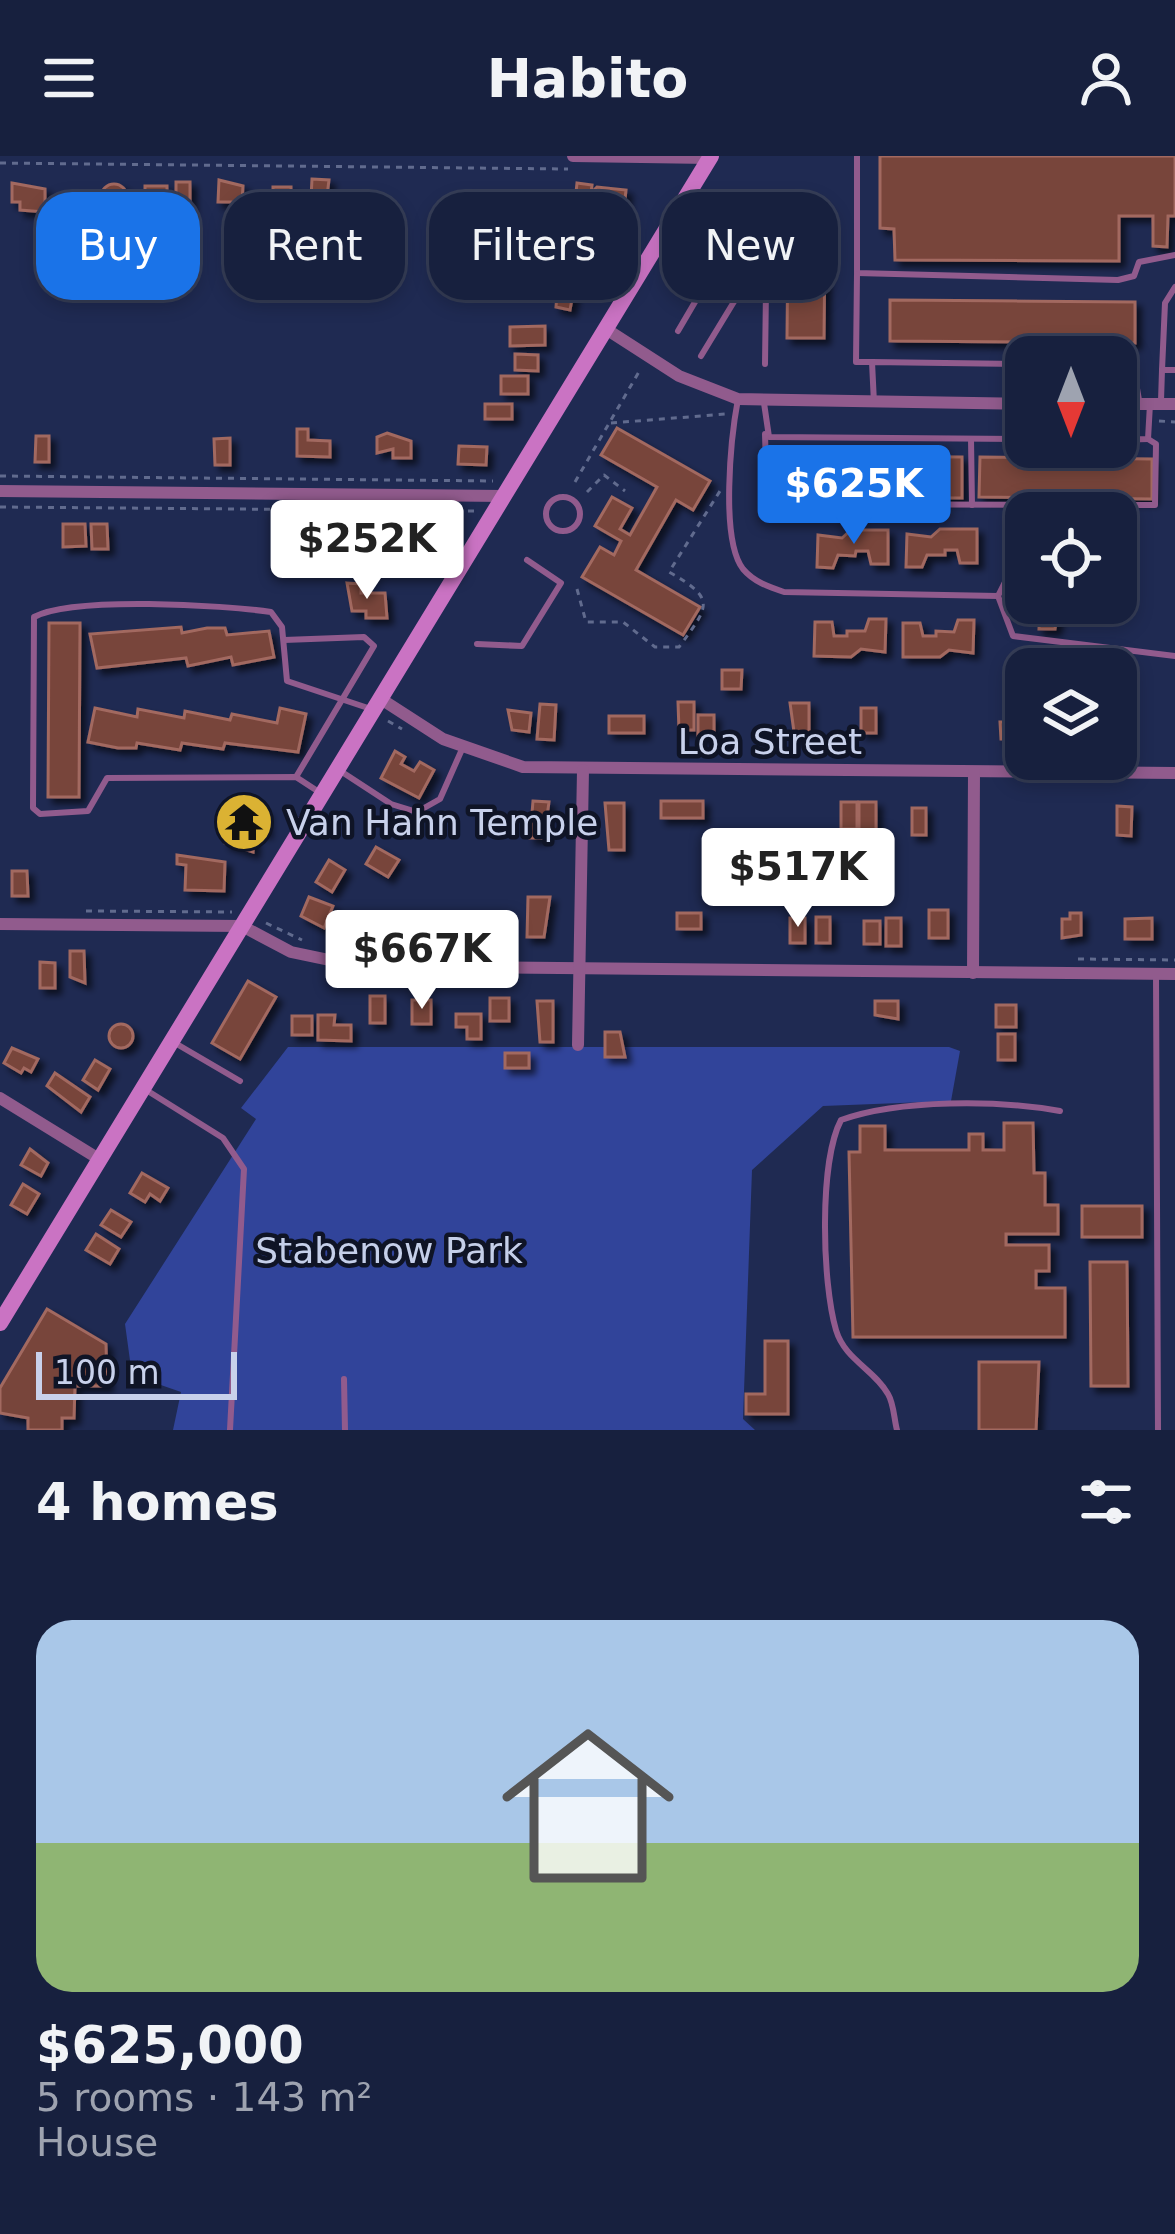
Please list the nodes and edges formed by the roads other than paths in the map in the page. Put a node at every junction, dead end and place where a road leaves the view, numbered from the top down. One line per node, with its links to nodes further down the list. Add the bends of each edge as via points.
1 (857, 156): 7 (lane)
2 (711, 157): 3 (street); 4 (street)
3 (569, 162)
4 (689, 192)
5 (662, 236): 12 (street)
6 (1175, 254): 7 (lane, via 1139,262 1134,275 1118,280)
7 (857, 273): 15 (lane, via 856,362)
8 (1175, 287): 18 (lane, via 1165,303)
9 (696, 300): 13 (lane)
10 (734, 300): 14 (lane)
11 (766, 300): 16 (lane)
12 (606, 328): 21 (street); 31 (street)
13 (678, 331)
14 (701, 356)
15 (872, 362): 17 (lane); 23 (lane)
16 (765, 364)
17 (1005, 364)
18 (1162, 370): 19 (lane); 25 (lane)
19 (1175, 370)
20 (1137, 372): 25 (lane)
21 (738, 399): 22 (street); 37 (lane, via 732,547 762,585)
22 (764, 403): 23 (street); 26 (lane)
23 (874, 404): 24 (street)
24 (1005, 404)
25 (1156, 404): 30 (lane)
26 (765, 434): 27 (lane); 34 (lane, via 767,504)
27 (971, 439): 28 (lane); 34 (lane)
28 (1005, 439)
29 (1137, 439): 30 (lane)
30 (1148, 439): 34 (lane, via 1156,444 1155,506)
31 (499, 488): 32 (street); 42 (street)
32 (0, 491)
33 (558, 498): 33 (lane, via 546,515 565,531 580,511)
34 (972, 505)
35 (527, 560): 39 (lane, via 561,583 522,646)
36 (1005, 580): 37 (lane)
37 (998, 596): 40 (lane, via 1013,636)
38 (284, 640): 41 (lane, via 287,681); 41 (lane, via 370,640 373,654); 48 (lane, via 271,612 238,607 51,608 34,617 33,808 88,811 107,778)
39 (477, 644)
40 (1175, 656)
41 (343, 699): 42 (lane); 48 (lane)
42 (378, 705): 43 (street, Loa Street); 44 (street)
43 (463, 747): 44 (lane, via 440,799 417,812); 45 (street, Loa Street, via 523,766)
44 (338, 769): 49 (street)
45 (584, 770): 46 (street, Loa Street); 52 (street)
46 (974, 772): 47 (street, Loa Street); 53 (street)
47 (1175, 773)
48 (296, 777): 49 (lane)
49 (322, 794): 50 (street)
50 (237, 919): 51 (street); 52 (street, via 291,952 336,965); 56 (street)
51 (0, 924)
52 (577, 971): 53 (street); 57 (street)
53 (973, 973): 54 (street)
54 (1156, 974): 55 (street); 68 (lane)
55 (1175, 974)
56 (172, 1041): 58 (lane); 59 (street)
57 (578, 1045)
58 (240, 1081)
59 (143, 1088): 62 (street); 65 (lane, via 223,1138 244,1169)
60 (0, 1099): 62 (street)
61 (1060, 1111): 67 (lane, via 873,1108 842,1120 830,1142 836,1331 849,1357 888,1394)
62 (100, 1159): 63 (street)
63 (0, 1323)
64 (344, 1379): 66 (lane)
65 (230, 1430)
66 (345, 1430)
67 (897, 1430)
68 (1158, 1430)

